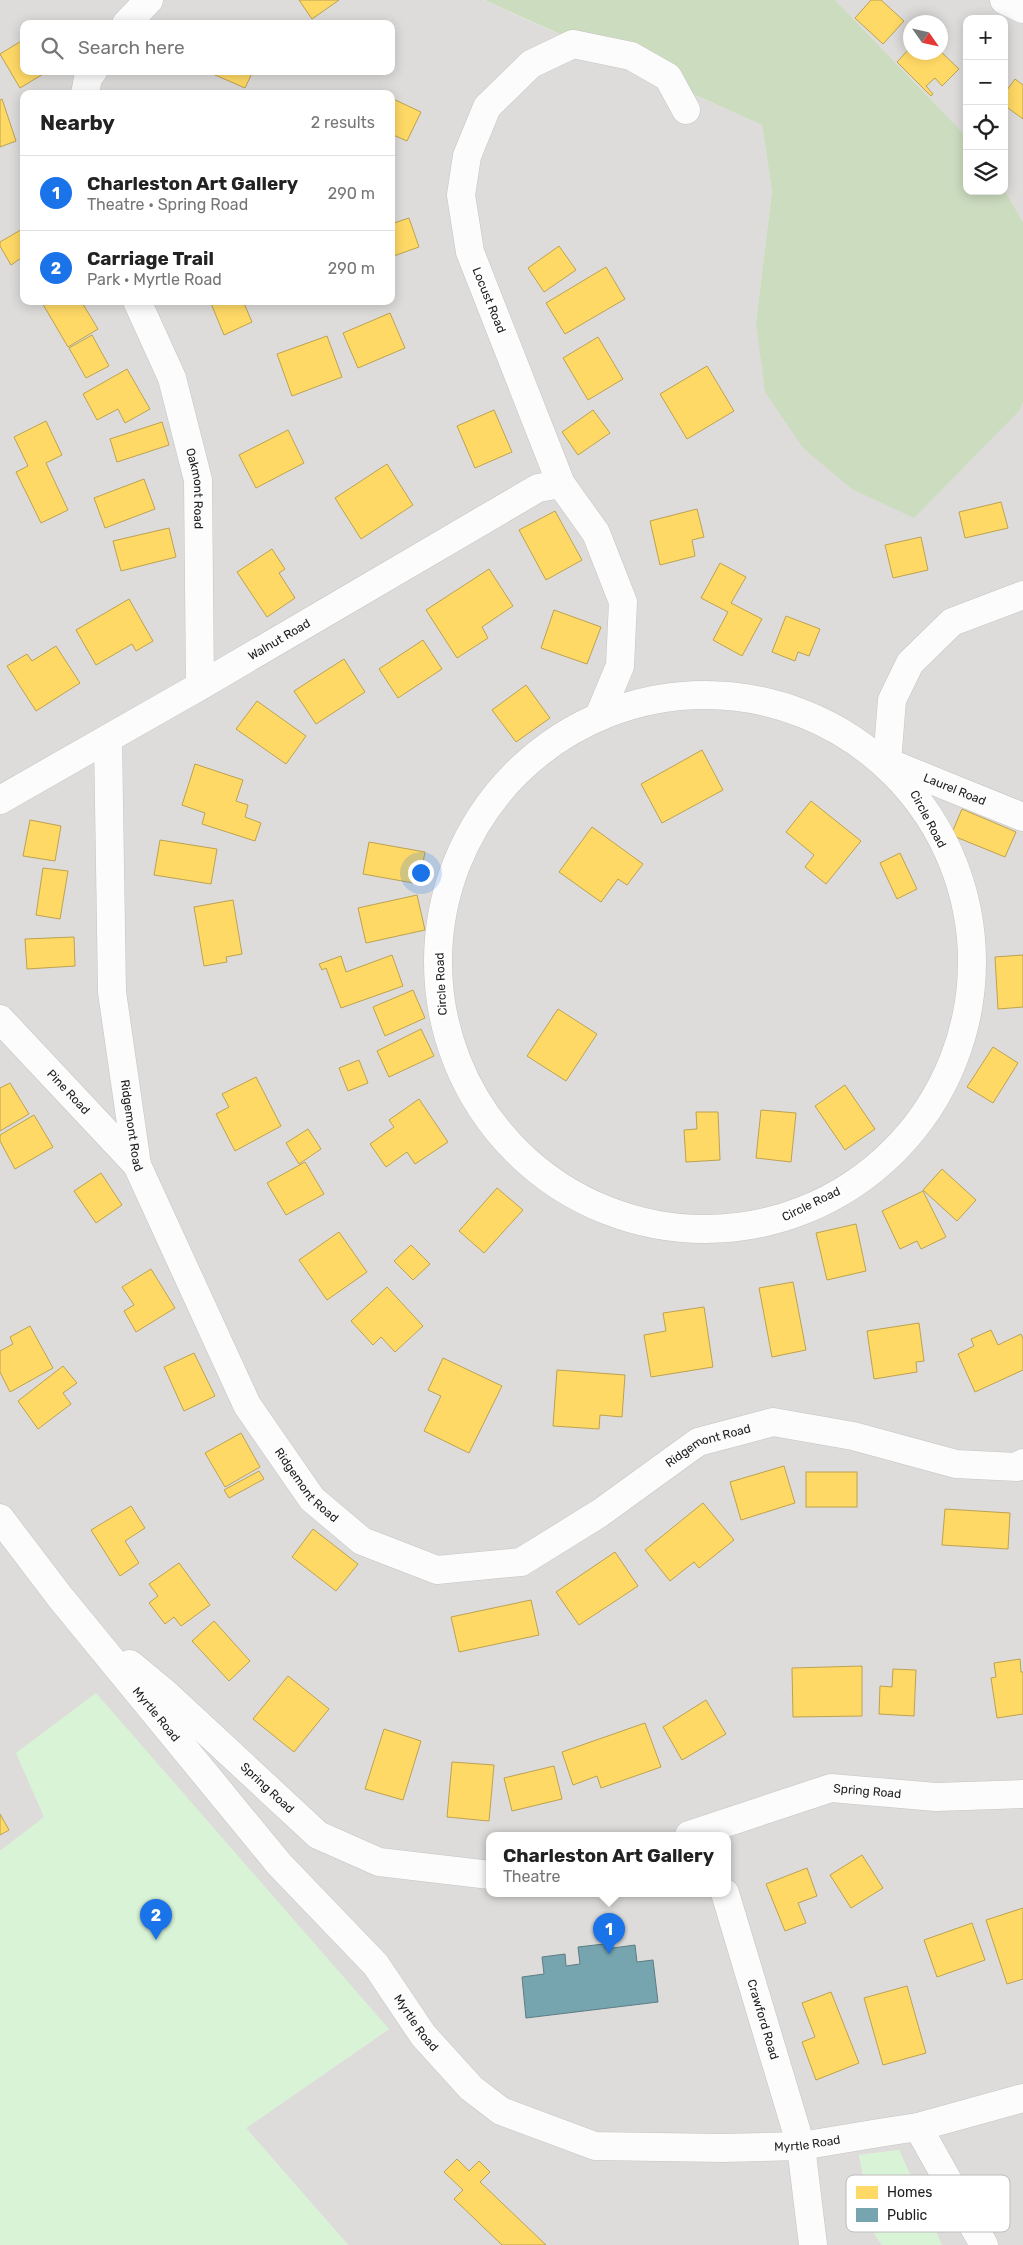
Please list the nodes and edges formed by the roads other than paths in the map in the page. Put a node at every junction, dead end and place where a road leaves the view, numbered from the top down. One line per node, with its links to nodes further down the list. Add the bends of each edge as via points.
1 (130, 0): 5 (street)
2 (149, 0): 6 (street)
3 (1004, 0): 4 (street)
4 (1023, 9)
5 (127, 20)
6 (130, 20)
7 (90, 75): 8 (street)
8 (86, 90)
9 (686, 110): 11 (street, Locust Road, via 668,77 631,56 573,44 531,64 487,107 467,156 460,195 470,252)
10 (139, 305): 13 (street, Oakmont Road, via 172,378 198,480)
11 (561, 484): 13 (street, Walnut Road, via 538,488); 14 (street, Locust Road, via 596,532 623,602 620,666)
12 (1023, 594): 16 (street, via 952,622 910,663 892,700)
13 (200, 686): 15 (street, Walnut Road)
14 (599, 716): 16 (street, Circle Road, via 657,698 709,693 797,709 861,742); 16 (street, Circle Road, via 551,742 502,788 466,841 443,905 438,937 441,1016 460,1074 510,1149 556,1188 609,1215 768,1225 874,1174 929,1113 948,1081 968,1023 975,948 966,892 910,786)
15 (108, 739): 17 (street, Walnut Road); 20 (street, Ridgemont Road, via 112,992)
16 (887, 762): 18 (street, Laurel Road)
17 (0, 800)
18 (1023, 817)
19 (0, 1019): 20 (street, Pine Road)
20 (137, 1165): 21 (street, Ridgemont Road, via 247,1404 312,1499 362,1541 437,1570 521,1562 600,1513 698,1442 773,1422 852,1436 956,1464 1017,1468)
21 (1023, 1463)
22 (0, 1518): 23 (street, Myrtle Road)
23 (81, 1623): 26 (street, Spring Road, via 164,1692 318,1834 379,1862); 30 (street, Myrtle Road, via 279,1864 376,1964 424,2035 471,2088 501,2110 596,2146)
24 (1023, 1794): 25 (street, Spring Road, via 936,1797 831,1788)
25 (704, 1832)
26 (486, 1875)
27 (726, 1897): 30 (street, Crawford Road)
28 (1023, 2098): 29 (street, Myrtle Road)
29 (918, 2127): 30 (street, Myrtle Road); 31 (street)
30 (801, 2146): 33 (street, Crawford Road)
31 (945, 2175)
32 (977, 2232): 34 (street)
33 (813, 2245)
34 (984, 2245)

